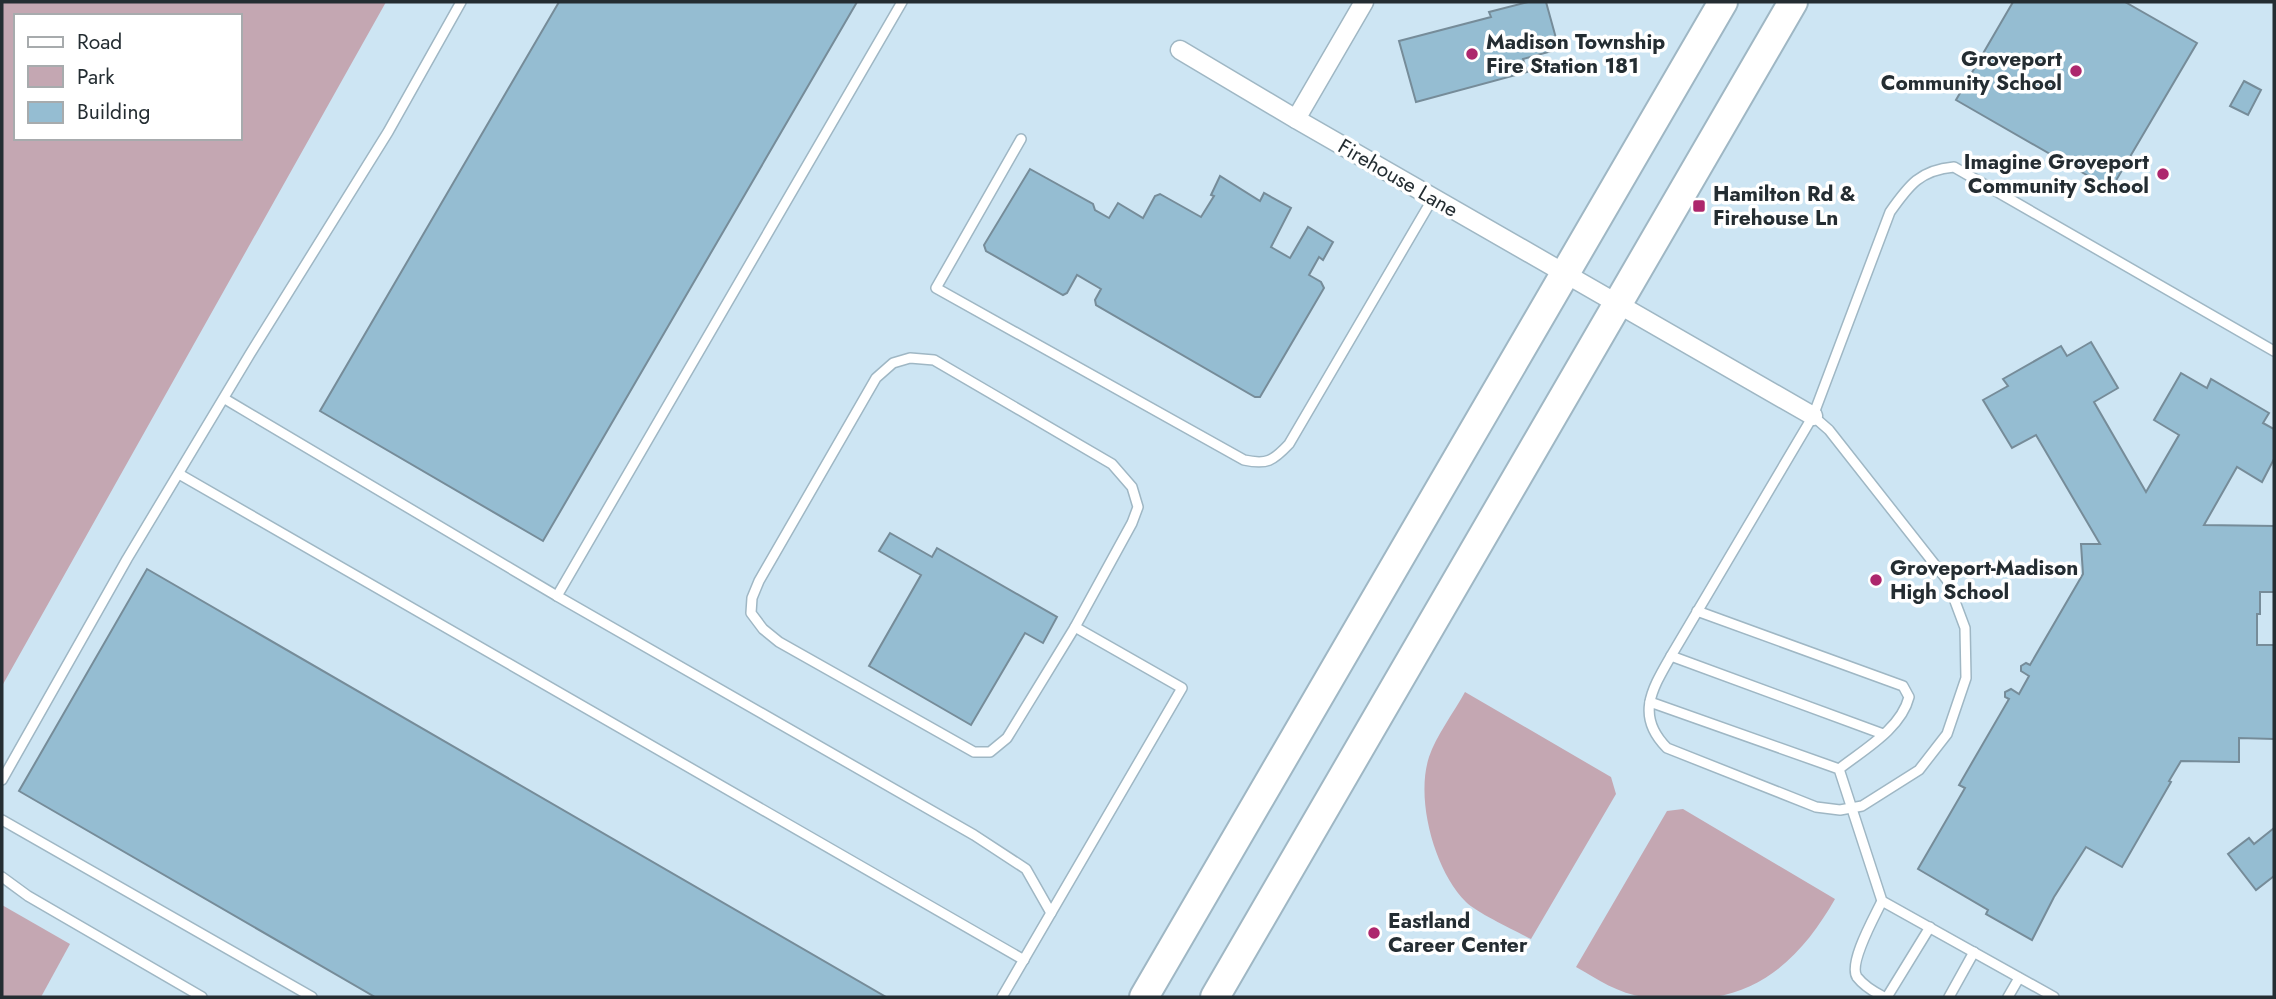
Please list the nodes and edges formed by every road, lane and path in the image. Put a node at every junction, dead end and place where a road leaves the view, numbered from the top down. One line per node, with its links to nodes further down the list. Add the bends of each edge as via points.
1 (461, 2): 13 (lane, via 388,132)
2 (902, 2): 16 (lane)
3 (1364, 2): 7 (street)
4 (1723, 2): 10 (main road)
5 (1793, 2): 11 (main road)
6 (1180, 50): 7 (street, Firehouse Lane)
7 (1296, 119): 9 (street, Firehouse Lane)
8 (1021, 139): 9 (lane, via 936,288 1244,460 1261,464 1277,457 1289,444)
9 (1433, 198): 10 (street, Firehouse Lane)
10 (1566, 274): 11 (street, Firehouse Lane); 36 (main road)
11 (1617, 303): 14 (street, Firehouse Lane); 37 (main road)
12 (2274, 351): 14 (lane, via 1954,167 1933,169 1909,185 1890,212)
13 (225, 398): 15 (lane); 16 (lane)
14 (1814, 416): 17 (lane); 24 (lane, via 1947,580 1965,628 1966,678 1947,734 1919,770 1871,802)
15 (179, 474): 23 (lane); 31 (lane)
16 (557, 597): 28 (lane, via 974,835 1026,869)
17 (1697, 611): 19 (lane); 21 (lane, via 1903,686 1908,692 1907,704)
18 (1075, 627): 18 (lane, via 1007,738 990,752 974,752 779,642 751,613 760,581 876,378 893,363 910,358 934,360 1112,464 1132,487 1138,508 1132,523); 28 (lane, via 1182,688)
19 (1671, 656): 20 (lane); 21 (lane)
20 (1650, 702): 22 (lane); 24 (lane, via 1652,728 1667,748 1816,807)
21 (1883, 734): 22 (lane)
22 (1839, 769): 24 (lane)
23 (2, 780)
24 (1851, 809): 27 (lane)
25 (2, 820): 34 (lane)
26 (2, 877): 33 (lane)
27 (1882, 901): 29 (lane); 38 (lane, via 1854,964 1856,976)
28 (1051, 913): 31 (lane)
29 (1930, 927): 30 (lane); 38 (lane)
30 (1974, 952): 32 (lane); 39 (lane)
31 (1024, 960): 35 (lane)
32 (2019, 978): 40 (lane); 41 (lane)
33 (202, 997)
34 (313, 997)
35 (1002, 997)
36 (1144, 997)
37 (1215, 997)
38 (1886, 997)
39 (1949, 997)
40 (2008, 997)
41 (2054, 997)

